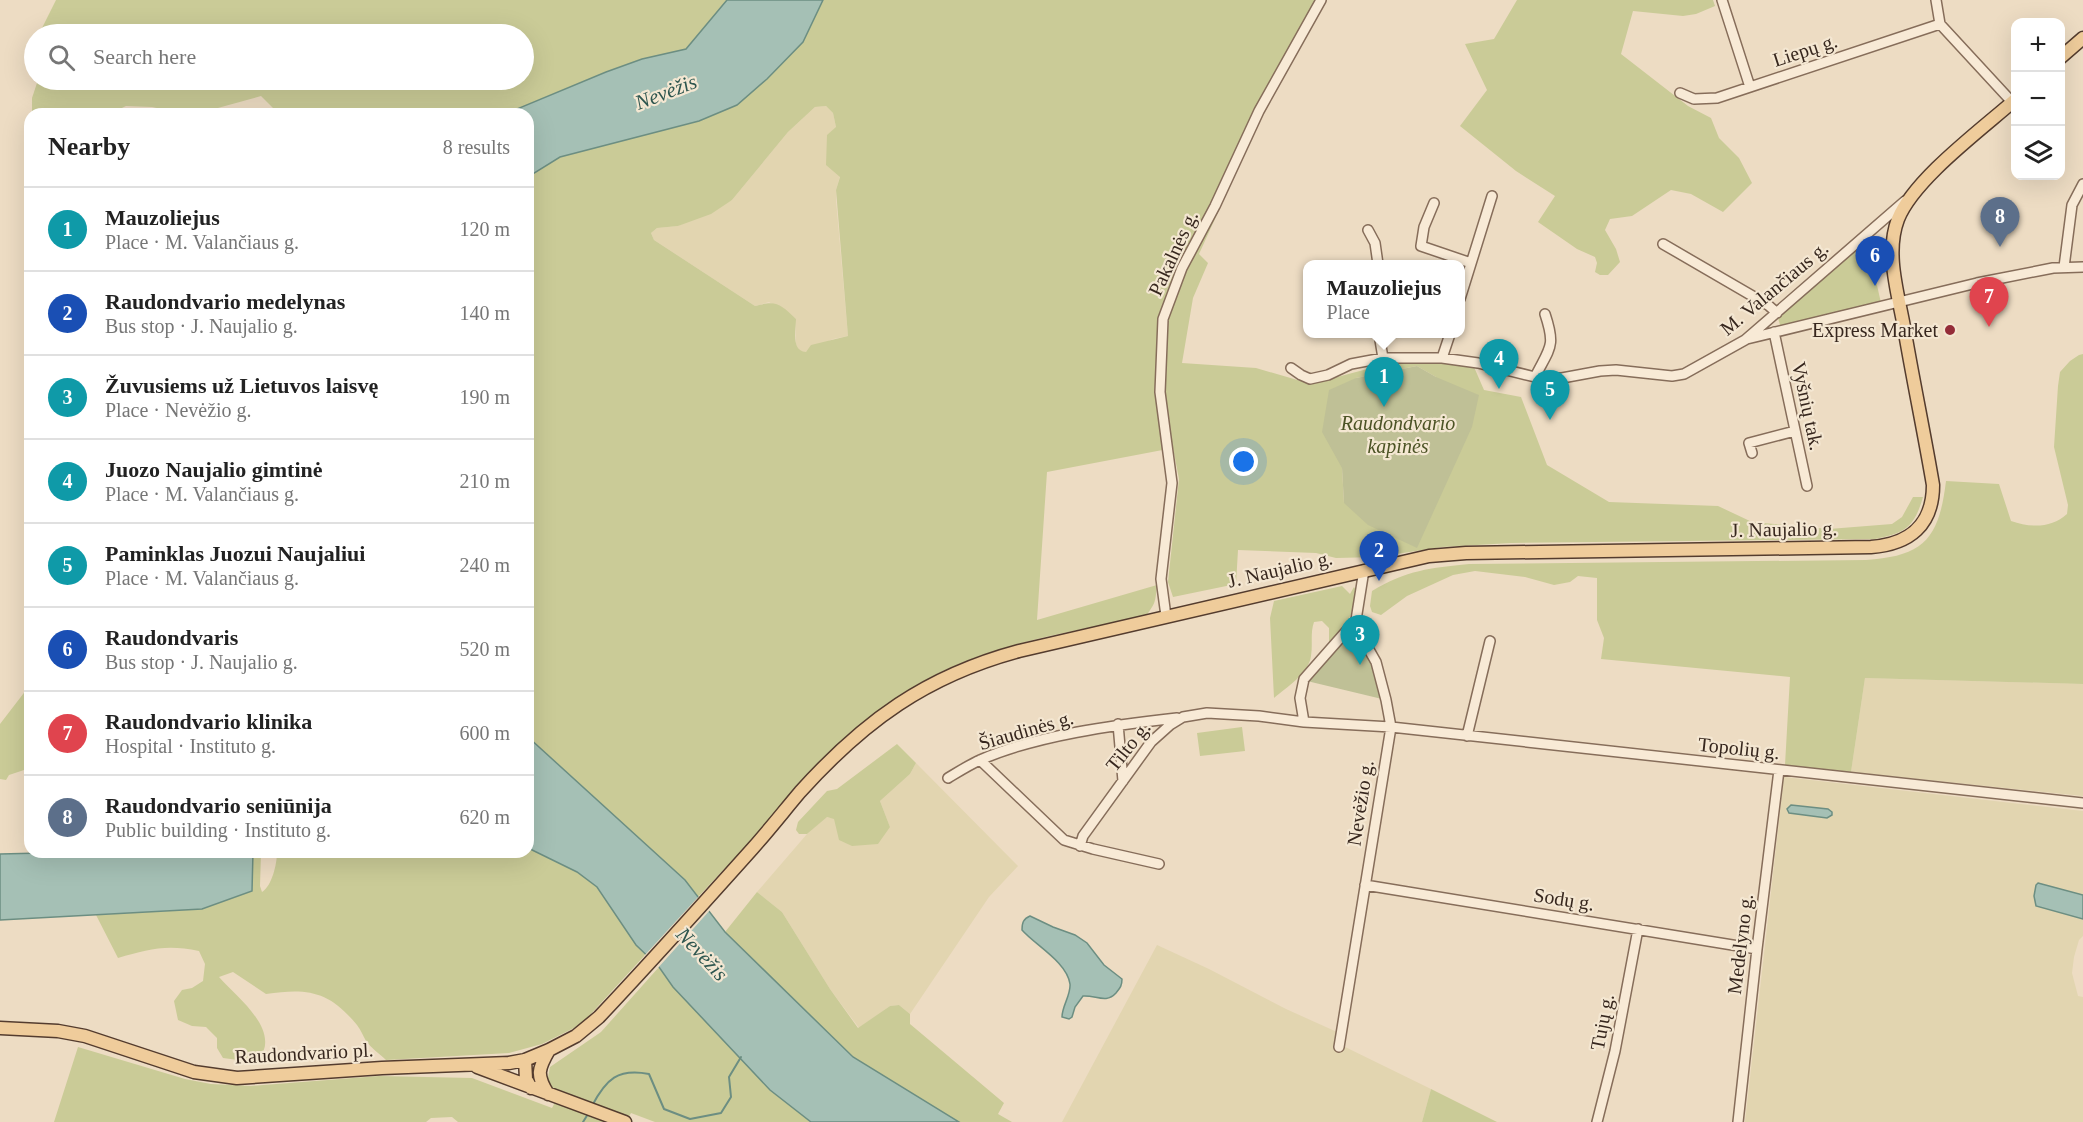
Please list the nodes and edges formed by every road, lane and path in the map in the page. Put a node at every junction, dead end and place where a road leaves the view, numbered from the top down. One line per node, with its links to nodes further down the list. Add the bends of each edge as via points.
1 (1321, 0): 39 (street, Pakalnės g., via 1258,111 1182,268 1163,319 1160,393 1172,483 1161,579)
2 (1722, 0): 7 (street)
3 (1936, 0): 4 (street)
4 (1940, 24): 7 (street, Liepų g.); 9 (street)
5 (2083, 38): 6 (main road)
6 (2065, 54)
7 (1750, 87): 8 (street, Liepų g., via 1707,99)
8 (1680, 93)
9 (2011, 97)
10 (2011, 103): 12 (main road, J. Naujalio g.)
11 (2083, 184): 21 (street, via 2072,205)
12 (1913, 194): 24 (main road, J. Naujalio g., via 1898,218 1892,242); 25 (street, M. Valančiaus g.)
13 (1492, 196): 20 (street)
14 (1434, 203): 18 (street, via 1421,246)
15 (1368, 230): 17 (street)
16 (1663, 244): 25 (street)
17 (1377, 260)
18 (1463, 260)
19 (1465, 261): 20 (street)
20 (1472, 263): 23 (street)
21 (2064, 267): 22 (street); 24 (street)
22 (2083, 267)
23 (1465, 286)
24 (1899, 302): 27 (street); 38 (main road, J. Naujalio g., via 1933,485 1928,514 1921,525 1899,542 1871,547 1446,554)
25 (1777, 313): 30 (street, M. Valančiaus g.)
26 (1545, 314): 34 (street, via 1552,342)
27 (1774, 332): 30 (street); 35 (street, Vyšnių tak.)
28 (1380, 338): 31 (street)
29 (1448, 338): 32 (street)
30 (1745, 340): 34 (street, M. Valančiaus g., via 1684,374 1616,370 1562,378)
31 (1383, 358): 32 (street, M. Valančiaus g.); 33 (street, M. Valančiaus g., via 1351,364 1310,379)
32 (1442, 358): 34 (street, M. Valančiaus g.)
33 (1291, 368)
34 (1535, 377)
35 (1796, 431): 36 (street, via 1749,443); 37 (street, Vyšnių tak.)
36 (1752, 453)
37 (1807, 486)
38 (1364, 570): 39 (main road, J. Naujalio g.); 40 (street)
39 (1166, 616): 59 (main road, J. Naujalio g., via 994,658 921,689 879,717 800,793 589,1027)
40 (1356, 620): 43 (street, via 1304,679 1300,698); 45 (street, Nevėžio g., via 1376,662)
41 (1490, 641): 46 (street)
42 (1183, 717): 43 (street, via 1259,716); 44 (street, Šiaudinės g.); 50 (street, Tilto g., via 1150,742)
43 (1304, 722): 45 (street)
44 (1118, 724): 47 (street, Šiaudinės g., via 1028,744); 50 (street)
45 (1391, 727): 46 (street, Topolių g.); 54 (street, Nevėžio g.)
46 (1467, 736): 48 (street, Topolių g.)
47 (980, 760): 49 (street, Šiaudinės g.); 52 (street, via 1064,840)
48 (1779, 770): 51 (street, Topolių g.); 56 (street, Medelyno g.)
49 (948, 778)
50 (1123, 781): 52 (street, Tilto g., via 1083,836)
51 (2083, 803)
52 (1080, 846): 53 (street)
53 (1159, 864)
54 (1365, 885): 55 (street, Sodų g.); 58 (street, Nevėžio g.)
55 (1638, 929): 56 (street, Sodų g.); 66 (street, Tujų g.)
56 (1757, 949): 67 (street, Medelyno g.)
57 (0, 1028): 61 (main road, Raudondvario pl., via 85,1036 194,1072 237,1078)
58 (1339, 1047)
59 (549, 1050): 60 (main road); 62 (main road)
60 (525, 1060): 61 (main road, Raudondvario pl.); 62 (main road); 63 (main road, via 526,1079)
61 (473, 1065): 63 (main road, Raudondvario pl.)
62 (539, 1071): 64 (main road)
63 (531, 1088): 64 (main road, Raudondvario pl.)
64 (548, 1094): 65 (main road, Raudondvario pl.)
65 (626, 1122)
66 (1597, 1122)
67 (1738, 1122)

